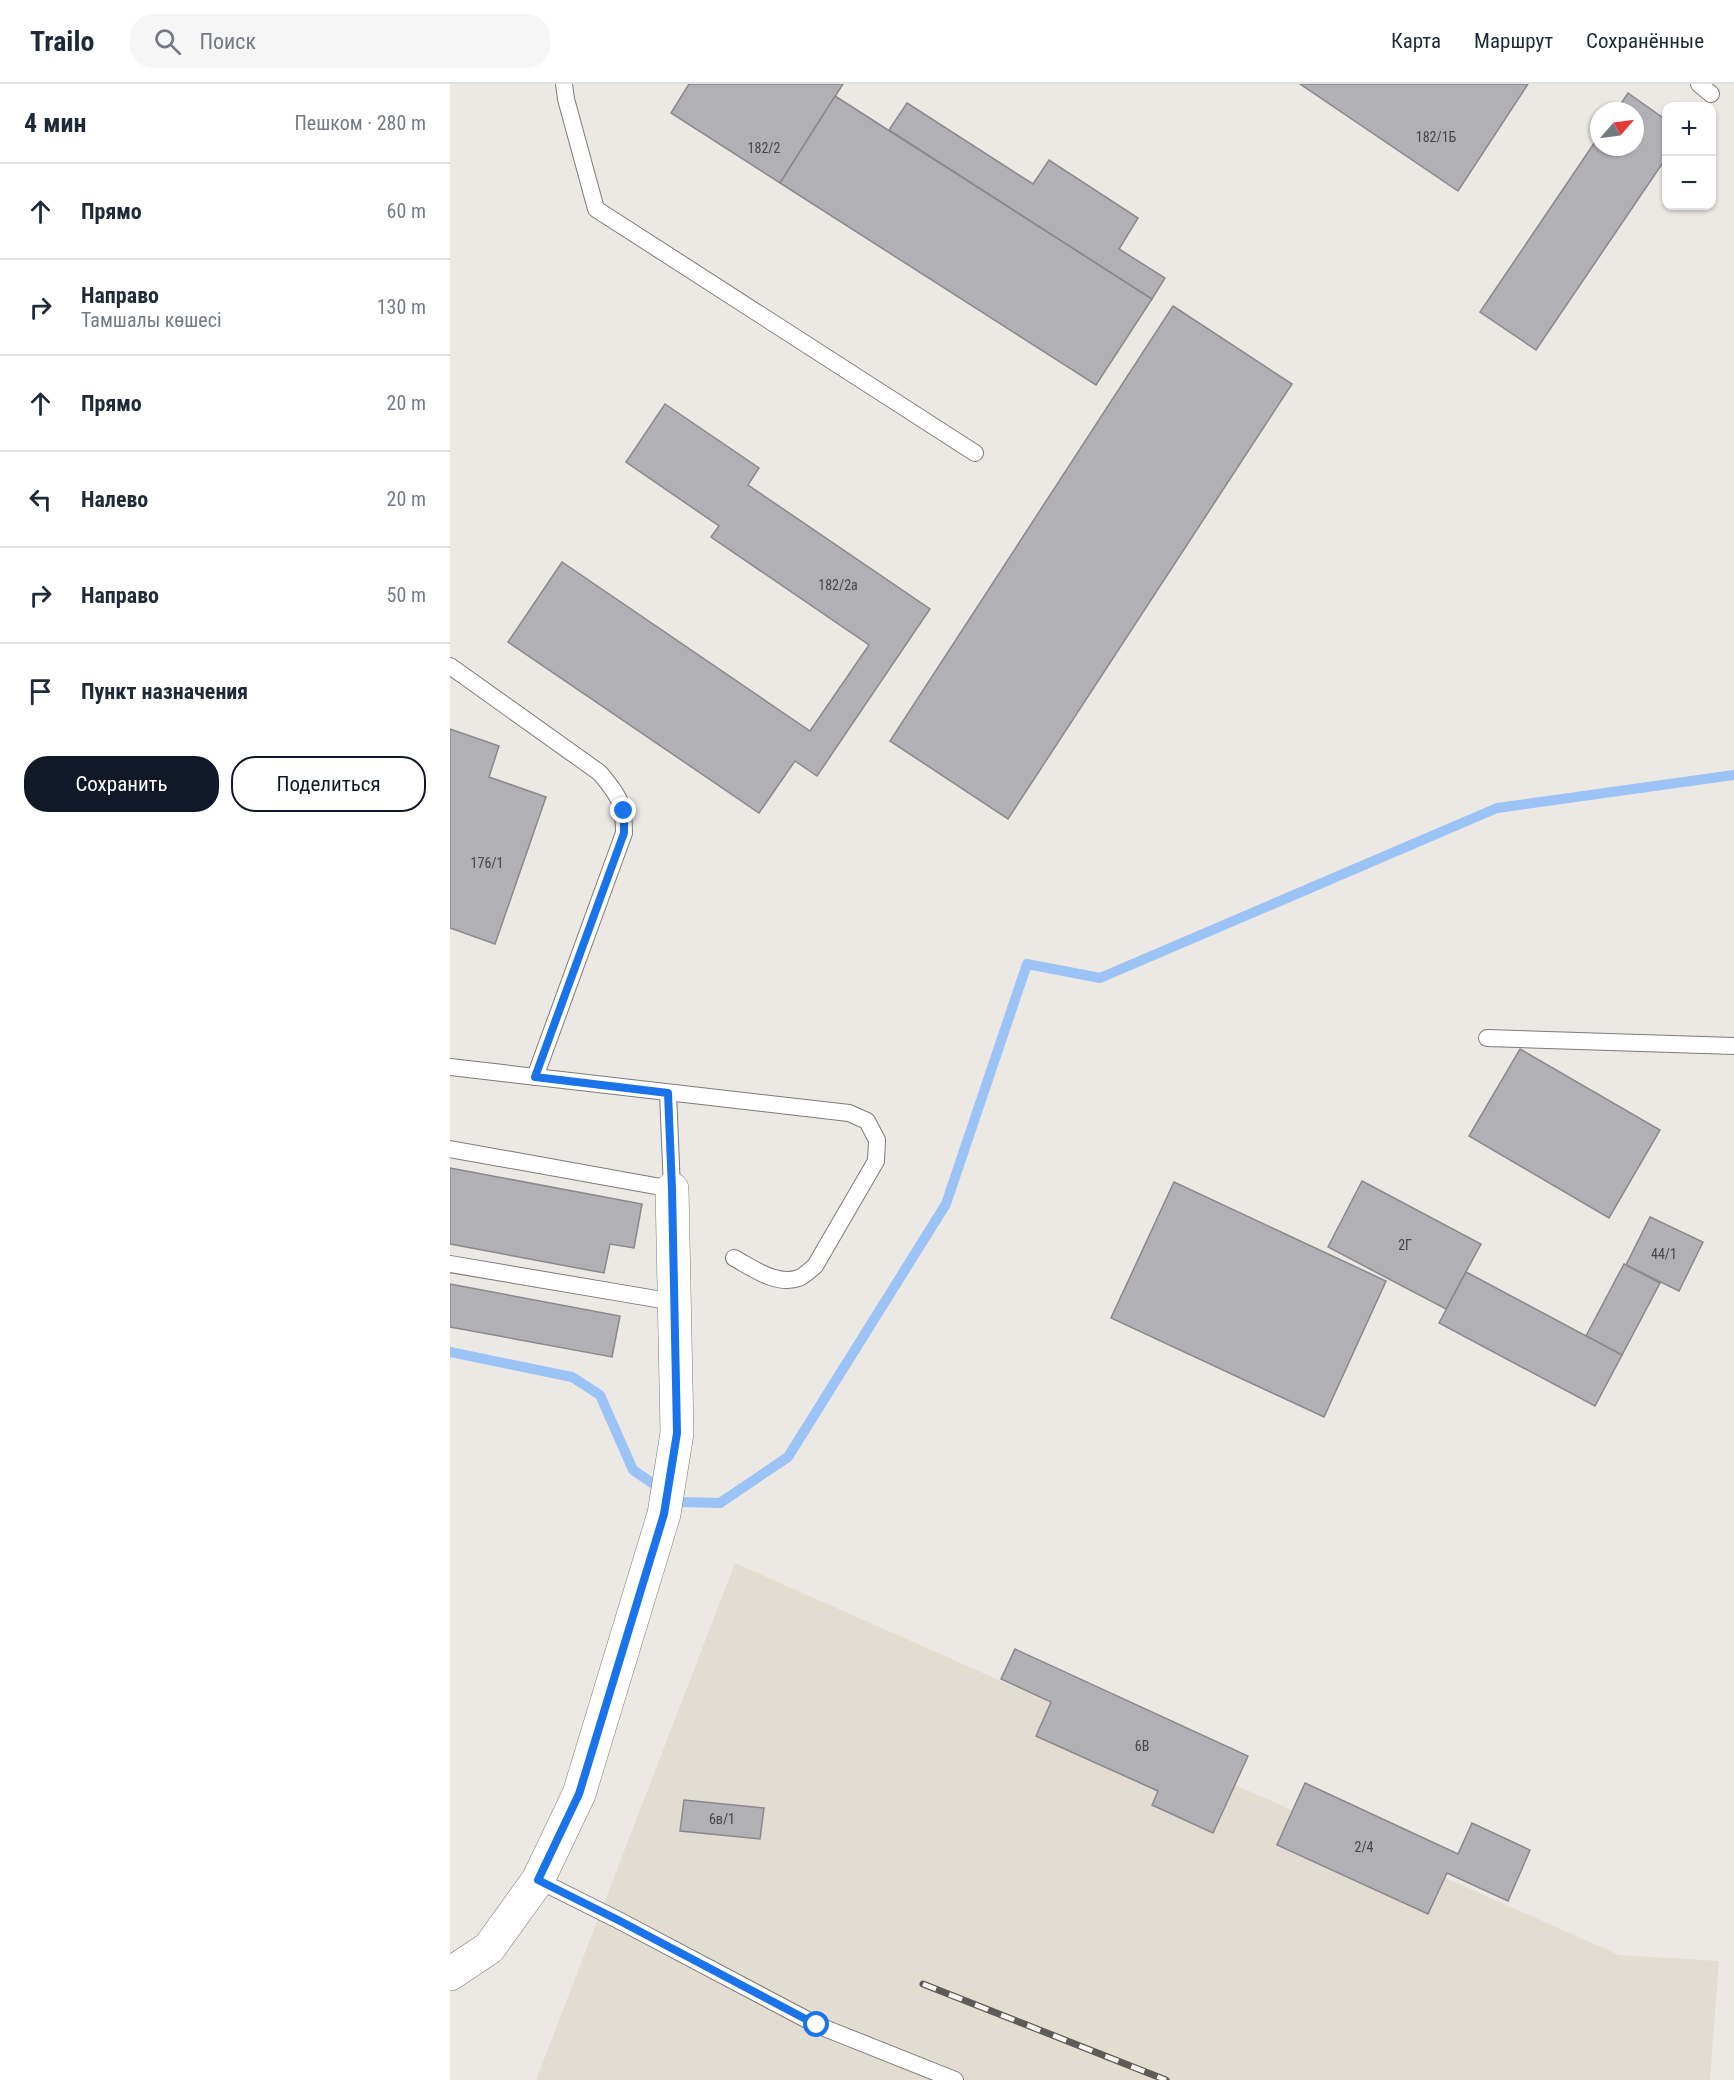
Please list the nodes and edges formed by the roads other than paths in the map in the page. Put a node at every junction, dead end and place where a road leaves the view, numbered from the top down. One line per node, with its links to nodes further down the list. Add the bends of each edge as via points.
1 (564, 84): 2 (lane, via 596,209)
2 (975, 453)
3 (450, 666): 7 (lane, via 600,773 616,792 624,811 624,833)
4 (1487, 1038): 5 (lane)
5 (1734, 1046)
6 (450, 1066): 7 (lane)
7 (535, 1077): 8 (lane)
8 (668, 1093): 10 (lane); 11 (lane, via 849,1113 867,1121 877,1140 876,1161 815,1266 800,1278 787,1279 771,1277)
9 (450, 1149): 10 (lane)
10 (672, 1189): 13 (street)
11 (734, 1258)
12 (450, 1264): 13 (lane)
13 (674, 1302): 14 (street, via 677,1433 664,1514 579,1794)
14 (538, 1880): 15 (street, via 489,1948); 16 (lane, via 817,2025)
15 (450, 1974)
16 (955, 2080)

